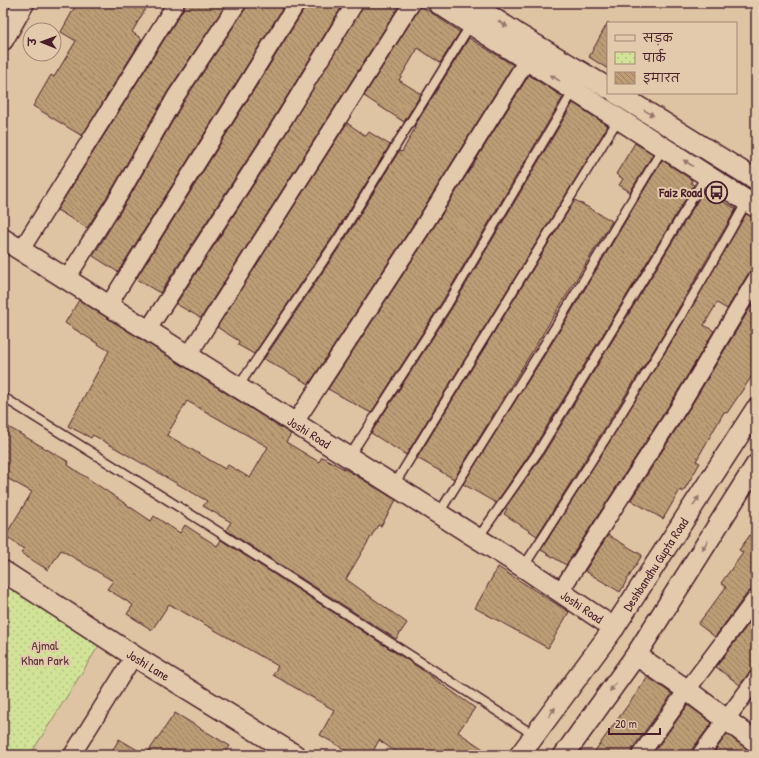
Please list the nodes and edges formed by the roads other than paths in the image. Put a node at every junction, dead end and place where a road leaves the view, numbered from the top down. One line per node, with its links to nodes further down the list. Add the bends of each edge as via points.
1 (24, 3): 10 (street)
2 (176, 3): 21 (street)
3 (238, 3): 23 (street, via 176,96 122,191)
4 (296, 3): 24 (street)
5 (355, 3): 25 (street, via 270,142)
6 (412, 3): 26 (street)
7 (438, 3): 9 (street)
8 (470, 3): 12 (street, one-way to 12)
9 (471, 24): 11 (street); 27 (lane, via 340,236)
10 (3, 40)
11 (527, 60): 13 (street, one-way to 11); 30 (street)
12 (607, 87)
13 (574, 90): 15 (street); 31 (lane, via 447,305)
14 (618, 94): 18 (street, one-way to 18)
15 (618, 118): 16 (street); 33 (lane)
16 (663, 147): 17 (street, one-way to 16); 34 (lane)
17 (706, 175): 19 (street); 35 (lane, via 538,452)
18 (756, 180)
19 (751, 204): 36 (lane, via 585,474)
20 (3, 239): 21 (street, Joshi Road)
21 (21, 250): 23 (street, Joshi Road)
22 (756, 279): 38 (street, via 683,401)
23 (66, 280): 24 (street, Joshi Road)
24 (108, 306): 25 (street, Joshi Road)
25 (147, 331): 26 (street, Joshi Road)
26 (188, 356): 27 (street, Joshi Road)
27 (238, 388): 30 (street, Joshi Road)
28 (3, 397): 46 (lane, via 211,527)
29 (756, 409): 40 (street, Deshbandhu Gupta Road, one-way to 29)
30 (294, 424): 31 (street, Joshi Road)
31 (349, 457): 33 (street, Joshi Road)
32 (756, 465): 41 (street, one-way to 41)
33 (394, 486): 34 (street, Joshi Road)
34 (439, 514): 35 (street, Joshi Road)
35 (477, 538): 36 (street, Joshi Road)
36 (523, 567): 38 (street, Joshi Road)
37 (3, 571): 42 (street, Joshi Lane)
38 (560, 592): 40 (street, Joshi Road)
39 (756, 598): 44 (street)
40 (614, 628): 46 (street, Deshbandhu Gupta Road, one-way to 40)
41 (636, 655): 44 (street); 52 (street, one-way to 52)
42 (134, 656): 49 (street, Joshi Lane); 50 (street)
43 (756, 679): 45 (street)
44 (686, 690): 45 (street); 53 (street)
45 (725, 719): 47 (street); 54 (street)
46 (535, 736): 51 (street, Deshbandhu Gupta Road)
47 (756, 742)
48 (756, 751): 55 (street)
49 (288, 753)
50 (72, 755)
51 (520, 755)
52 (564, 755)
53 (640, 755)
54 (700, 755)
55 (753, 755)

